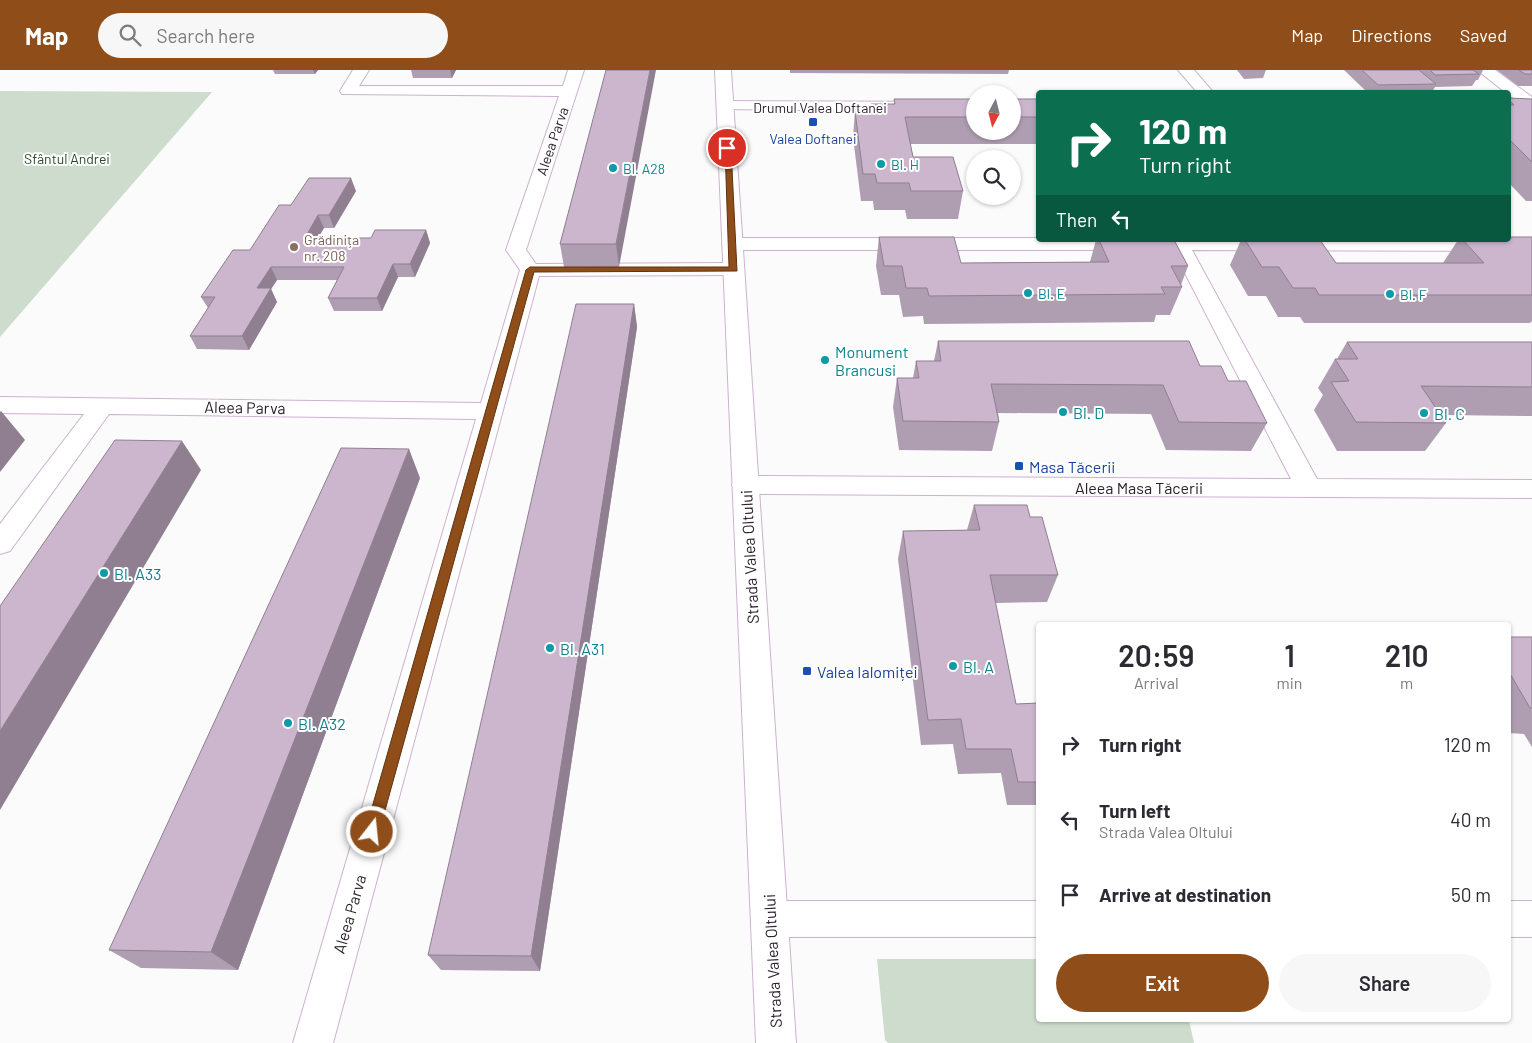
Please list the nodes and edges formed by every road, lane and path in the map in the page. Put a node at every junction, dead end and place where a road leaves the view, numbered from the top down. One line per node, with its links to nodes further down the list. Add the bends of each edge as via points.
1 (361, 70): 8 (street, via 348,91)
2 (576, 70): 8 (street, Aleea Parva)
3 (723, 70): 10 (street, Strada Valea Oltului)
4 (1186, 70): 6 (street)
5 (1485, 70): 7 (street)
6 (1203, 90)
7 (1507, 90)
8 (569, 91): 17 (street, Aleea Parva, via 516,250)
9 (1511, 94): 12 (street)
10 (725, 106): 11 (street, Drumul Valea Doftanei); 14 (street, Strada Valea Oltului)
11 (966, 108)
12 (1527, 109)
13 (1178, 242): 14 (street); 15 (street); 22 (street)
14 (732, 244): 16 (street, Strada Valea Oltului)
15 (1532, 245)
16 (734, 269): 17 (street); 21 (street, Strada Valea Oltului)
17 (530, 270): 20 (street, Aleea Parva)
18 (0, 405): 19 (street, Aleea Parva)
19 (102, 406): 20 (street, Aleea Parva); 24 (street)
20 (491, 410): 29 (street, Aleea Parva)
21 (745, 485): 22 (street, Aleea Masa Tăcerii); 25 (street, Strada Valea Oltului)
22 (1310, 488): 23 (street, Aleea Masa Tăcerii)
23 (1532, 489)
24 (0, 544)
25 (769, 919): 26 (street); 30 (street, Strada Valea Oltului)
26 (1036, 919)
27 (1511, 919): 28 (street)
28 (1532, 919)
29 (312, 1043)
30 (776, 1043)

